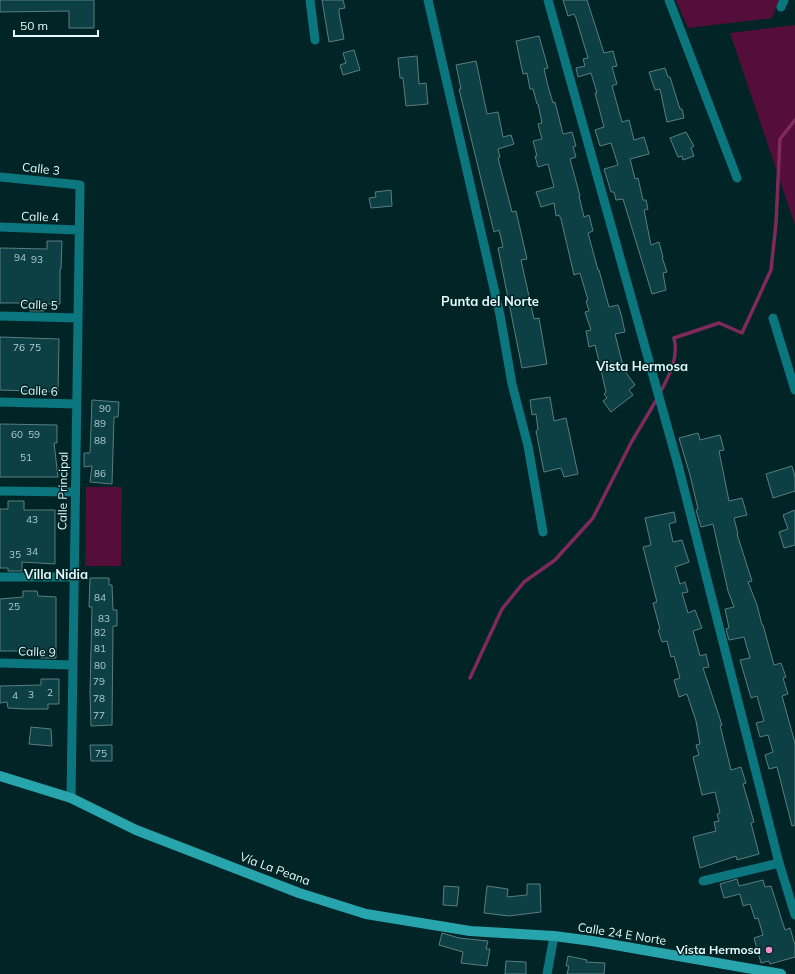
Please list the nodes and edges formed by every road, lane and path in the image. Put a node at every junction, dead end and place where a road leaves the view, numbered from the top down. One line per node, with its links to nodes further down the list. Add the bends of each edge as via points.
1 (310, 0): 5 (street)
2 (428, 0): 19 (street, via 500,315 512,384 528,446)
3 (548, 0): 26 (street, via 678,465)
4 (669, 0): 7 (street)
5 (315, 40)
6 (0, 177): 8 (street, Calle 3)
7 (737, 178)
8 (80, 185): 10 (street, Calle Principal)
9 (0, 227): 10 (street, Calle 4)
10 (79, 230): 12 (street, Calle Principal)
11 (0, 316): 12 (street, Calle 5)
12 (78, 318): 16 (street, Calle Principal)
13 (772, 318): 14 (street)
14 (795, 390)
15 (0, 402): 16 (street, Calle 6)
16 (77, 404): 18 (street, Calle Principal)
17 (0, 491): 18 (street)
18 (75, 492): 21 (street, Calle Principal)
19 (543, 532)
20 (0, 577): 21 (street)
21 (74, 577): 23 (street, Calle Principal)
22 (0, 663): 23 (street, Calle 9)
23 (73, 665): 25 (street, Calle Principal)
24 (0, 776): 25 (street, Vía La Peana)
25 (71, 798): 29 (street, Vía La Peana, via 142,833 298,893 366,914 470,931)
26 (780, 863): 27 (street); 28 (street)
27 (703, 881)
28 (795, 915)
29 (554, 936): 30 (street); 31 (street, Calle 24 E Norte)
30 (547, 974)
31 (781, 974)

